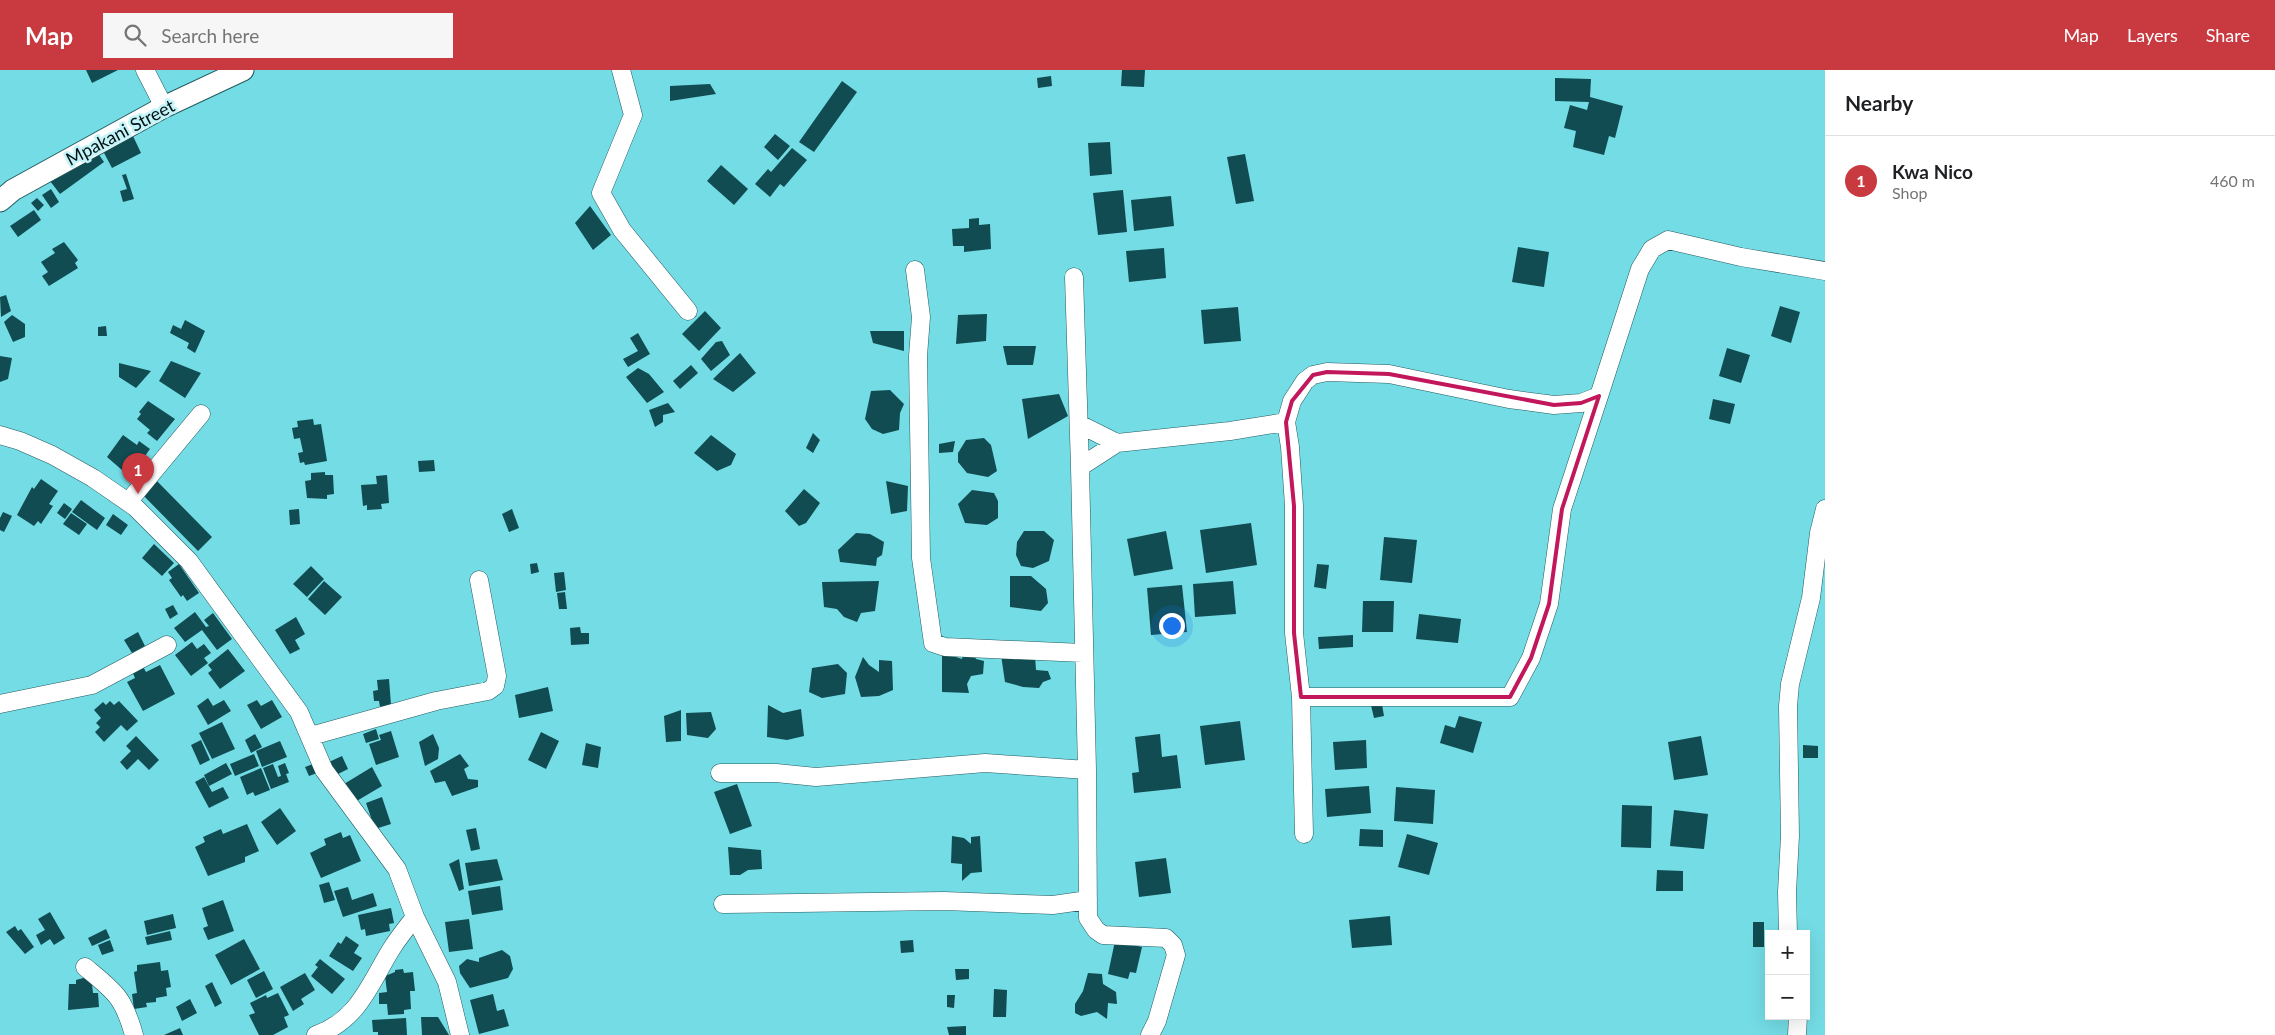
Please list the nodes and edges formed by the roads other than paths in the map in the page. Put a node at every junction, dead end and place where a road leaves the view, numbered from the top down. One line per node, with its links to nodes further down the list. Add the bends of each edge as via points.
1 (145, 70): 4 (street)
2 (243, 70): 4 (street, Mpakani Street)
3 (622, 70): 9 (street, via 633,114 601,193 622,230)
4 (164, 107): 5 (street, Mpakani Street, via 13,190)
5 (0, 201)
6 (915, 270): 21 (street, via 920,317 921,558 933,643 945,647)
7 (1825, 271): 10 (street, via 1668,240 1652,249 1640,269)
8 (1074, 277): 13 (street)
9 (688, 311)
10 (1599, 396): 12 (street, via 1581,403 1554,405 1389,374 1327,372 1305,381 1292,401); 22 (street, via 1562,509 1549,604 1530,658 1510,697)
11 (201, 414): 17 (street)
12 (1286, 422): 15 (street); 22 (street, via 1294,506 1294,633)
13 (1079, 424): 15 (street); 16 (street)
14 (0, 435): 17 (street, via 52,455)
15 (1117, 443): 16 (street)
16 (1080, 466): 21 (street)
17 (128, 502): 24 (street, via 188,561 274,676)
18 (1825, 509): 31 (street, via 1811,598 1790,684 1788,706)
19 (479, 580): 24 (street, via 497,676 495,686 488,691 436,701)
20 (167, 645): 23 (street, via 92,685)
21 (1083, 653): 25 (street)
22 (1301, 697): 27 (street)
23 (0, 704)
24 (311, 736): 30 (street, via 324,770 397,869)
25 (1087, 770): 26 (street, via 986,763 816,777); 28 (street)
26 (720, 772)
27 (1304, 834)
28 (1088, 900): 29 (street, via 1053,905 944,901); 37 (street, via 1088,918 1103,934 1166,938 1173,945 1176,955)
29 (723, 904)
30 (415, 916): 35 (street, via 393,946 362,1001 339,1025); 36 (street, via 447,982)
31 (1788, 930)
32 (86, 967): 34 (street, via 118,994)
33 (1798, 1020): 38 (street)
34 (134, 1035)
35 (316, 1035)
36 (460, 1035)
37 (1150, 1035)
38 (1797, 1035)

